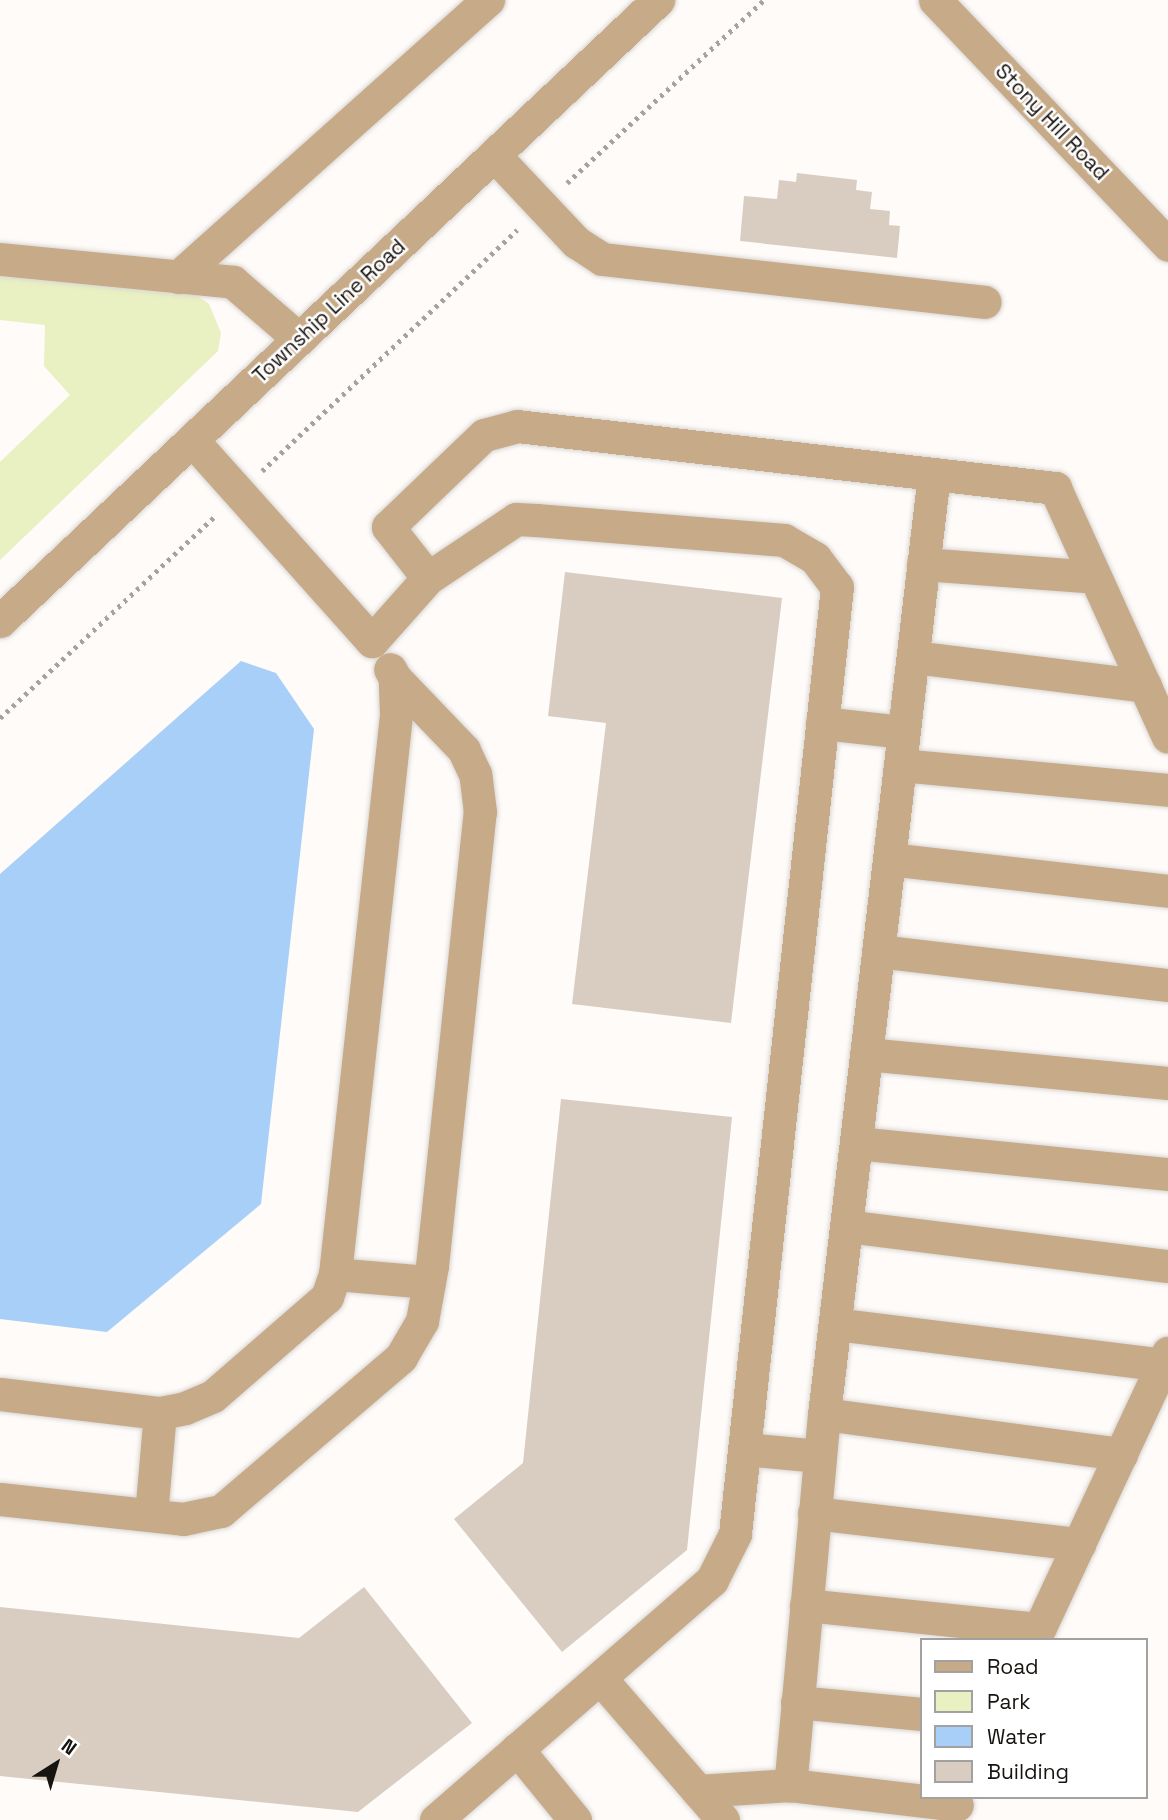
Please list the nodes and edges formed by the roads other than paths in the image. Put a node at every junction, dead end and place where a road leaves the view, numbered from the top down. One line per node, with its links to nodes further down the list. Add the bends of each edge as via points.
1 (488, 0): 7 (street)
2 (658, 0): 4 (street, Township Line Road)
3 (935, 0): 5 (street, Stony Hill Road)
4 (494, 156): 8 (street, via 576,242 602,259); 9 (street, Township Line Road)
5 (1168, 245)
6 (0, 259): 7 (street)
7 (178, 277): 9 (street, via 233,282)
8 (985, 302)
9 (299, 339): 10 (street, Township Line Road)
10 (192, 440): 15 (street, Township Line Road); 16 (street)
11 (934, 474): 12 (street); 13 (street, via 1055,488); 14 (street, via 517,426 484,435 388,527)
12 (923, 564): 13 (street); 17 (street)
13 (1095, 577): 19 (street)
14 (428, 578): 16 (street); 20 (street, via 516,520 784,540 815,558 837,587)
15 (0, 621)
16 (372, 641): 18 (street)
17 (913, 657): 19 (street); 21 (street)
18 (395, 678): 35 (street, via 396,715); 36 (street, via 464,750 475,774 480,812)
19 (1145, 686): 22 (street)
20 (822, 723): 21 (street); 42 (street)
21 (904, 732): 23 (street)
22 (1168, 737)
23 (900, 765): 24 (street); 25 (street)
24 (1168, 790)
25 (889, 859): 26 (street); 27 (street)
26 (1168, 891)
27 (878, 951): 28 (street); 29 (street)
28 (1168, 985)
29 (866, 1054): 30 (street); 31 (street)
30 (1168, 1083)
31 (856, 1143): 32 (street); 33 (street)
32 (1168, 1174)
33 (846, 1226): 34 (street); 37 (street)
34 (1168, 1266)
35 (335, 1274): 36 (street); 40 (street, via 327,1297 213,1396)
36 (429, 1282): 47 (street, via 422,1321 401,1357 275,1469 221,1511 183,1519)
37 (835, 1324): 38 (street); 41 (street)
38 (1165, 1359): 43 (street)
39 (0, 1394): 40 (street)
40 (160, 1413): 47 (street)
41 (824, 1414): 43 (street); 44 (street)
42 (744, 1449): 44 (street); 51 (street, via 735,1534 712,1580)
43 (1121, 1454): 48 (street)
44 (820, 1456): 46 (street)
45 (0, 1499): 47 (street)
46 (814, 1513): 48 (street); 49 (street)
47 (151, 1515)
48 (1079, 1544): 50 (street)
49 (806, 1605): 50 (street); 52 (street)
50 (1037, 1634)
51 (600, 1678): 54 (street); 56 (street)
52 (797, 1702): 53 (street); 55 (street)
53 (920, 1714)
54 (517, 1749): 58 (street); 59 (street)
55 (790, 1785): 56 (street); 57 (street)
56 (698, 1791): 60 (street)
57 (956, 1807)
58 (436, 1820)
59 (575, 1820)
60 (723, 1820)

